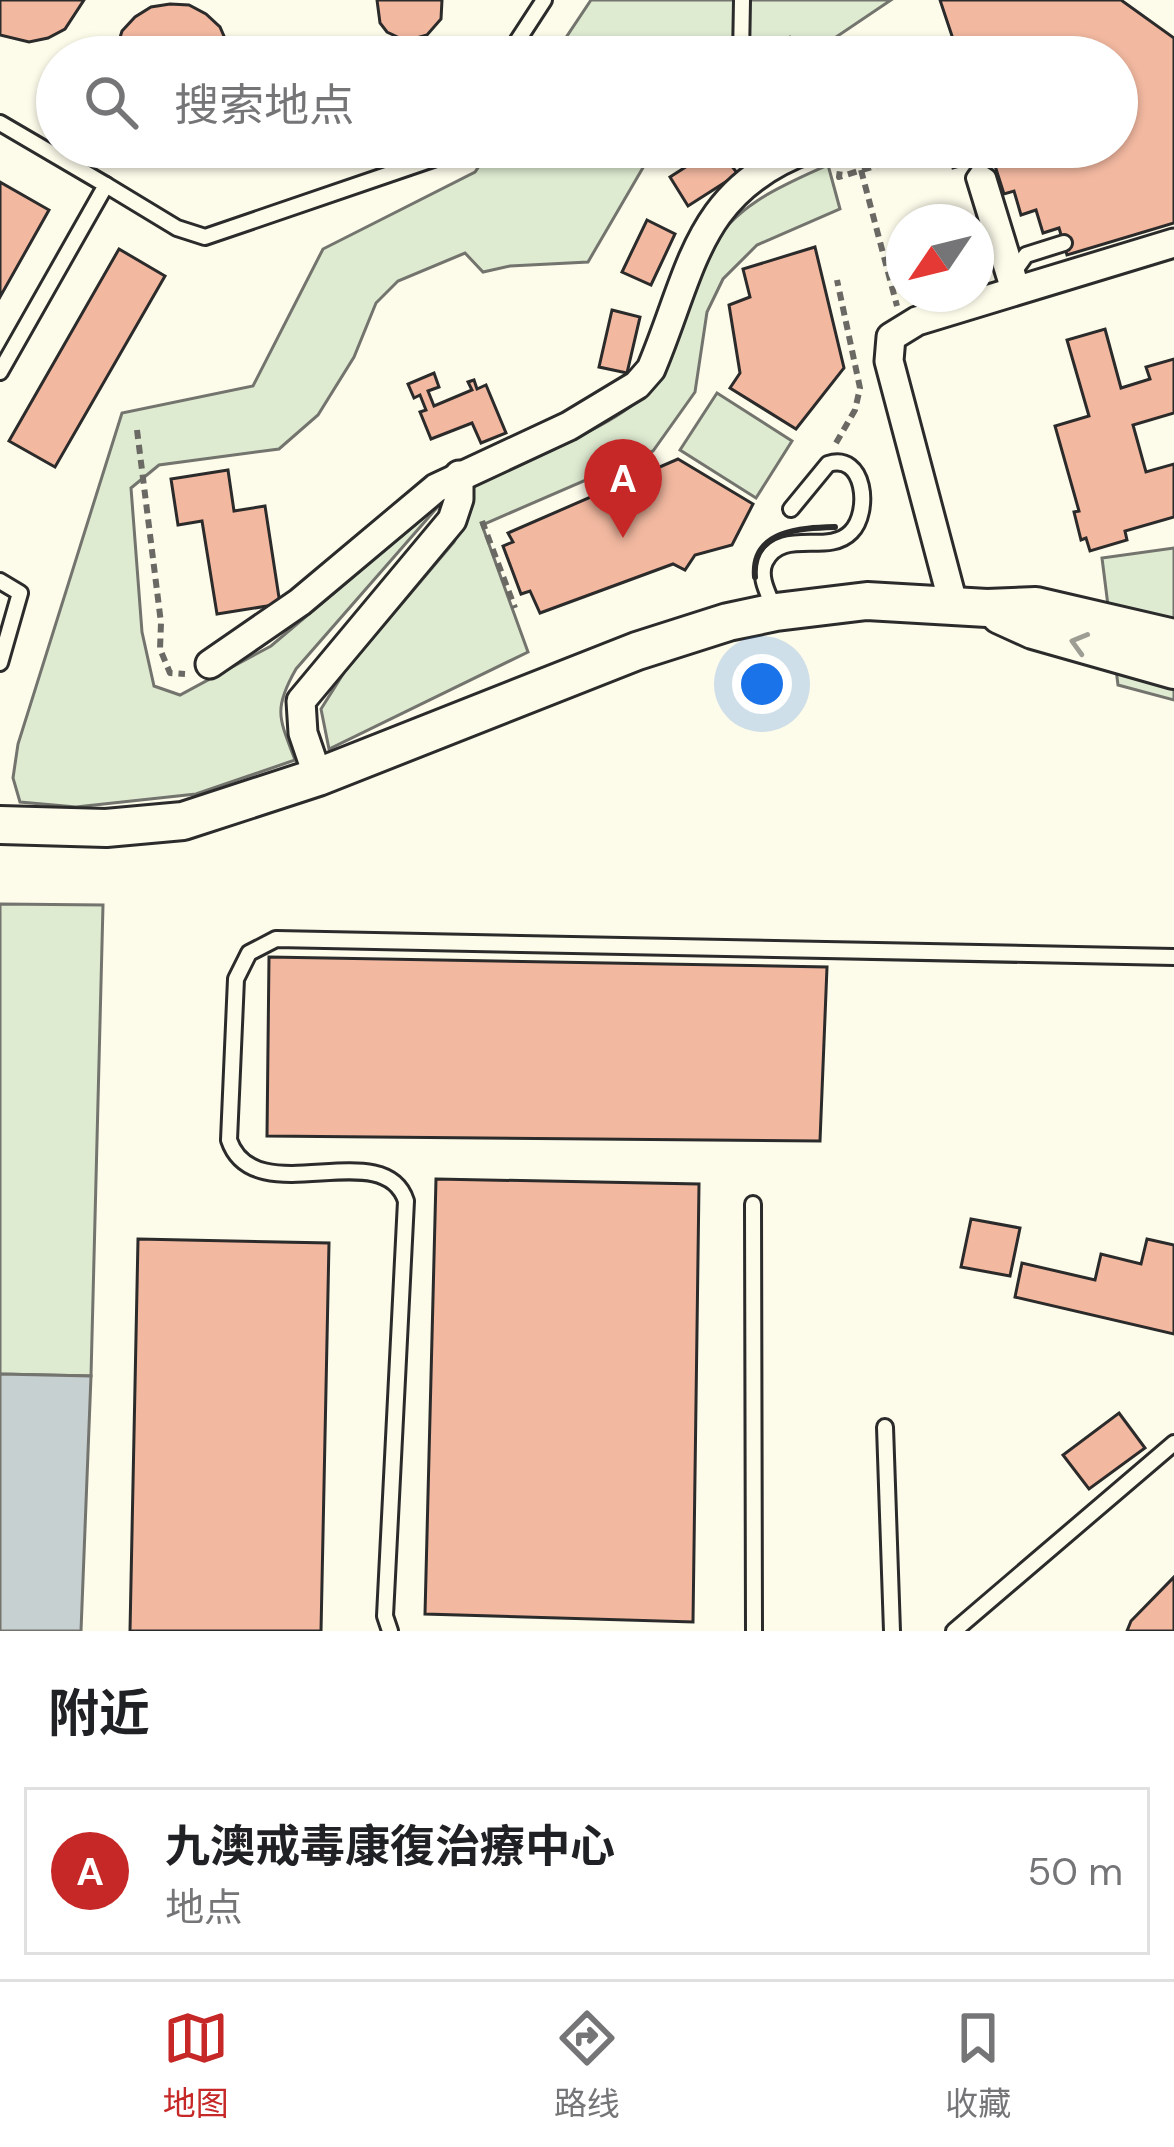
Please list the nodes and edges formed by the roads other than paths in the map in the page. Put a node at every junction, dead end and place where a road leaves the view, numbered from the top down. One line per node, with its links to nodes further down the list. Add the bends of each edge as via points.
1 (544, 0): 3 (lane)
2 (742, 0): 4 (lane)
3 (521, 36)
4 (741, 36)
5 (0, 123): 6 (lane)
6 (36, 144)
7 (77, 168): 10 (lane)
8 (407, 168): 10 (lane, via 205,237)
9 (754, 168): 17 (street, via 695,247 651,369 637,385)
10 (106, 185): 16 (lane)
11 (1064, 243): 14 (lane)
12 (1174, 243): 15 (street)
13 (1010, 248): 14 (lane); 15 (lane); 15 (lane, via 988,177 979,171 974,178)
14 (1026, 255): 15 (lane)
15 (1016, 283): 20 (street, via 891,337 889,361)
16 (0, 373)
17 (461, 474): 24 (street); 26 (street, via 452,520 302,700)
18 (791, 509): 21 (lane, via 836,460 855,471 862,491 847,538 787,544 762,573)
19 (0, 581): 23 (lane, via 20,592)
20 (970, 606): 21 (street, via 867,601); 22 (street, via 1036,606); 25 (street, one-way to 20)
21 (776, 612): 26 (street, via 637,651)
22 (1174, 638)
23 (0, 663)
24 (210, 664)
25 (1174, 670)
26 (318, 777): 27 (street, via 183,821)
27 (0, 825)
28 (1174, 957): 32 (lane, via 276,940 249,952 236,979 233,1152 262,1172 379,1174 406,1201)
29 (753, 1204): 33 (lane)
30 (885, 1427): 34 (lane)
31 (1174, 1443): 35 (lane)
32 (390, 1631)
33 (754, 1631)
34 (892, 1631)
35 (954, 1631)

